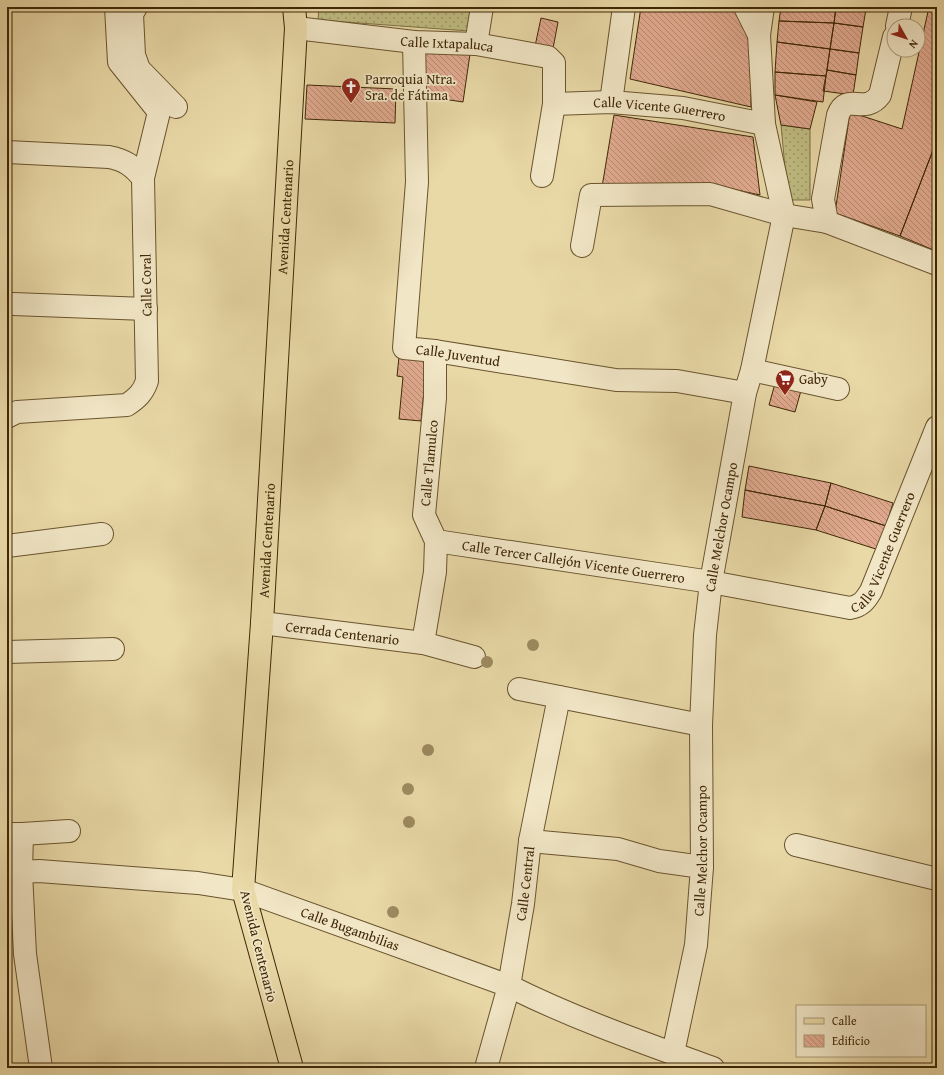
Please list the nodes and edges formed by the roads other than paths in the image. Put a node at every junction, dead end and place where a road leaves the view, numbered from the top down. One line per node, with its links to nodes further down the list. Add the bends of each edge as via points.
1 (116, 7): 21 (street, Calle Coral, via 119,62 159,112)
2 (136, 7): 17 (street, via 132,14 134,55 139,69)
3 (294, 7): 10 (main road, Avenida Centenario)
4 (482, 7): 13 (street)
5 (624, 7): 15 (street)
6 (745, 7): 11 (street)
7 (763, 7): 11 (street, Calle Melchor Ocampo)
8 (901, 7): 9 (street)
9 (899, 18)
10 (296, 28): 12 (street, Calle Ixtapaluca); 38 (main road, Avenida Centenario)
11 (759, 35): 18 (street, Calle Melchor Ocampo)
12 (414, 42): 13 (street, Calle Ixtapaluca); 28 (street, Calle Juventud, via 417,182 404,348)
13 (476, 44): 16 (street, Calle Ixtapaluca, via 548,57 554,63)
14 (889, 58): 23 (street, via 880,95 876,101 867,105 853,103 840,109 823,199)
15 (610, 102): 16 (street, Calle Vicente Guerrero); 18 (street, Calle Vicente Guerrero, via 683,108)
16 (554, 104): 20 (street, Calle Ixtapaluca)
17 (176, 107)
18 (764, 124): 22 (street, Calle Melchor Ocampo)
19 (7, 152): 21 (street, via 122,159 133,166)
20 (542, 176)
21 (143, 178): 27 (street, Calle Coral)
22 (784, 215): 23 (street); 24 (street, via 710,194 591,195); 29 (street, Calle Melchor Ocampo)
23 (827, 222): 25 (street)
24 (582, 246)
25 (937, 264)
26 (13, 304): 27 (street)
27 (146, 309): 32 (street, Calle Coral, via 147,381 137,398 127,405 16,412)
28 (435, 351): 31 (street, Calle Juventud, via 616,380 677,381); 35 (street, Calle Tlamulco, via 435,398 424,515)
29 (752, 370): 30 (street); 31 (street, Calle Melchor Ocampo)
30 (838, 389)
31 (744, 393): 37 (street, Calle Melchor Ocampo)
32 (7, 417)
33 (937, 426): 37 (street, Calle Vicente Guerrero, via 871,591 859,606 850,608)
34 (102, 534): 36 (street)
35 (436, 541): 37 (street, Calle Tercer Callejón Vicente Guerrero); 39 (street, Calle Tlamulco, via 435,572)
36 (7, 546)
37 (711, 582): 45 (street, Calle Melchor Ocampo)
38 (262, 624): 39 (street, Cerrada Centenario); 53 (main road, Avenida Centenario)
39 (423, 643): 42 (street, Cerrada Centenario)
40 (113, 650): 41 (street)
41 (7, 652)
42 (474, 657)
43 (519, 689): 44 (street)
44 (559, 697): 45 (street); 48 (street, Calle Central)
45 (701, 725): 50 (street, Calle Melchor Ocampo)
46 (69, 831): 47 (street)
47 (15, 834): 51 (street)
48 (530, 841): 50 (street, via 618,849 660,861); 54 (street, Calle Central, via 523,904)
49 (796, 845): 52 (street)
50 (702, 867): 55 (street, Calle Melchor Ocampo, via 696,945)
51 (21, 872): 53 (street, Calle Bugambilias, via 39,871 198,883); 56 (street, via 25,954)
52 (937, 879)
53 (243, 890): 54 (street, Calle Bugambilias); 57 (main road, Avenida Centenario)
54 (509, 986): 55 (street, Calle Bugambilias, via 556,1008); 58 (street, Calle Central)
55 (673, 1053): 59 (street, Calle Bugambilias)
56 (41, 1068)
57 (292, 1068)
58 (486, 1068)
59 (713, 1068)

